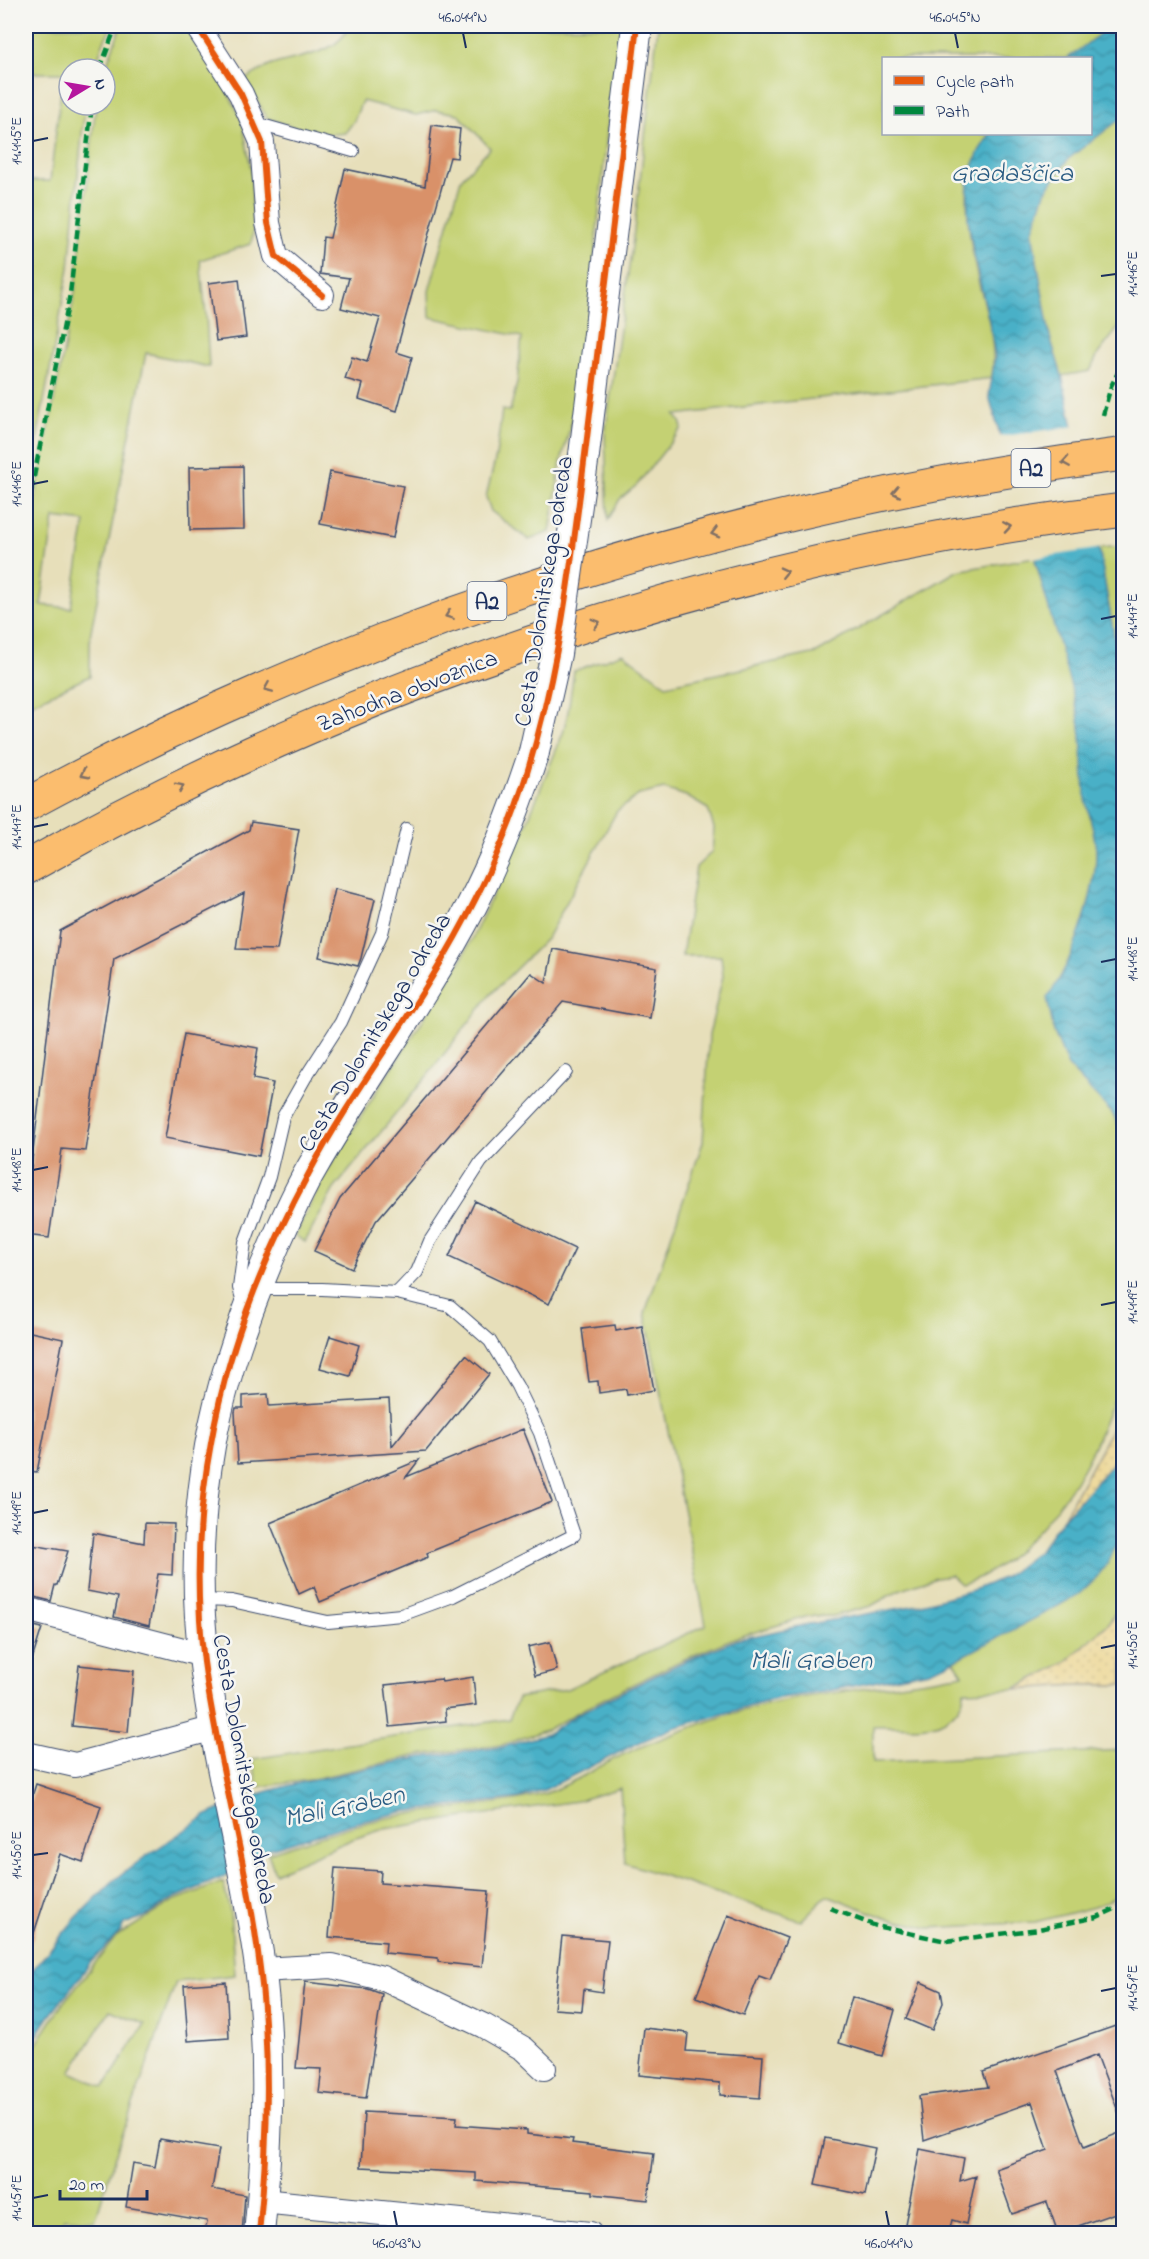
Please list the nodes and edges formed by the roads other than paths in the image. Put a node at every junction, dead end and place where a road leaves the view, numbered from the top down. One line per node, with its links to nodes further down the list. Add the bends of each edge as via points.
1 (196, 26): 3 (street, via 241,94)
2 (637, 26): 13 (street, Cesta Dolomitskega odreda, bridge, via 585,455 556,654 534,752 508,826 473,903 432,977 310,1171)
3 (255, 123): 4 (lane); 5 (street, via 262,142 268,223 276,256)
4 (353, 151)
5 (322, 295)
6 (1124, 454): 8 (highway, A2, one-way to 8, via 938,483 767,519 497,598 352,652 206,714)
7 (1124, 510): 10 (highway, Zahodna obvoznica / A2, one-way to 7, via 128,812 269,745 413,686 566,632 712,589 862,553)
8 (26, 805)
9 (407, 829): 13 (lane, via 382,933 341,1022 284,1117 245,1242 239,1288)
10 (26, 868)
11 (566, 1072): 12 (lane, via 481,1162 430,1241 417,1272)
12 (397, 1293): 13 (lane, via 322,1289); 14 (lane, via 450,1306 490,1341 540,1433 574,1535 453,1596 401,1615 328,1622 232,1601)
13 (251, 1302): 14 (street, Cesta Dolomitskega odreda, via 230,1362 210,1446 204,1488)
14 (200, 1600): 16 (street, Cesta Dolomitskega odreda)
15 (26, 1609): 16 (street)
16 (203, 1655): 17 (street, Cesta Dolomitskega odreda)
17 (215, 1728): 18 (street, via 75,1765); 19 (street, Cesta Dolomitskega odreda)
18 (26, 1754)
19 (261, 1970): 20 (street, via 332,1966 382,1977 484,2026 524,2049); 21 (street, Cesta Dolomitskega odreda, via 267,2064)
20 (544, 2068)
21 (262, 2201): 22 (street); 23 (street, Cesta Dolomitskega odreda)
22 (480, 2228): 24 (street)
23 (259, 2234)
24 (590, 2234)

